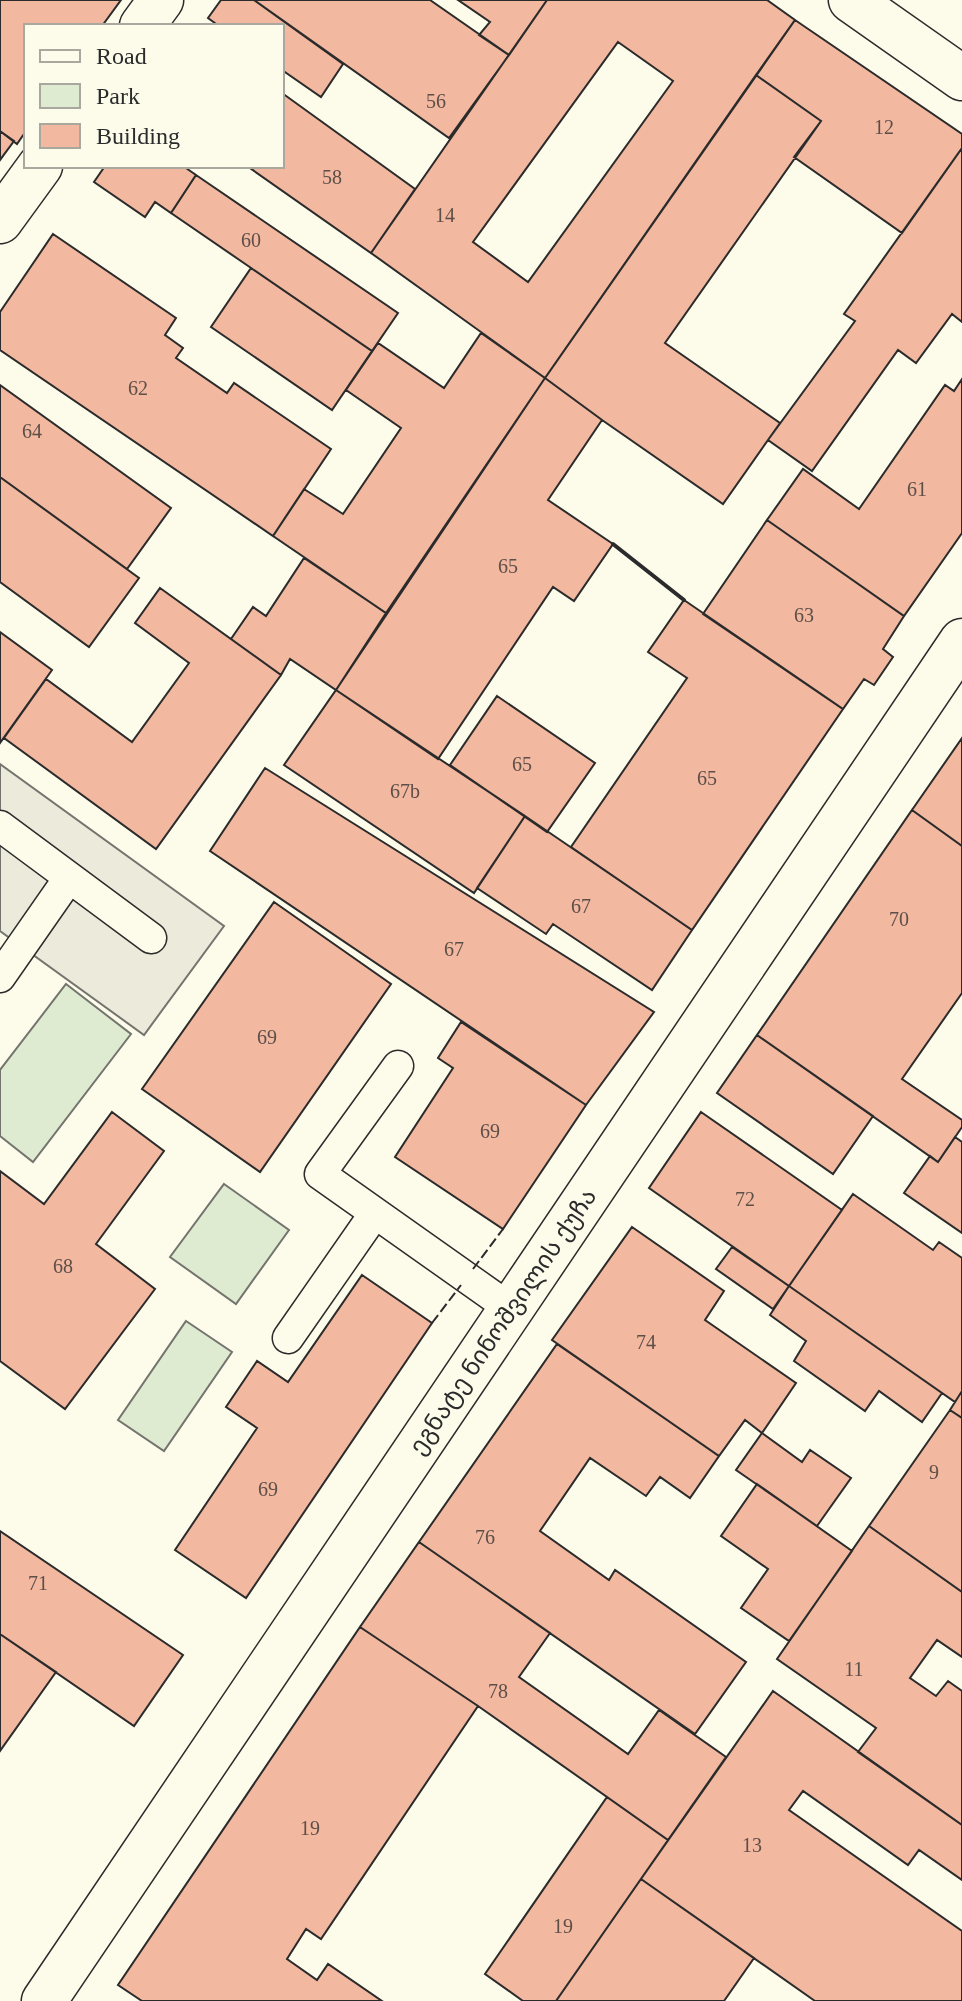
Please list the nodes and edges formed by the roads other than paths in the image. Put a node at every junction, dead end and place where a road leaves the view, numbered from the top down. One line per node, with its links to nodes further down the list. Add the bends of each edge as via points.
1 (161, 0): 3 (street)
2 (851, 0): 4 (street)
3 (143, 24)
4 (962, 78)
5 (39, 168): 6 (street)
6 (0, 221)
7 (962, 641): 14 (street, ეგნატე ნინოშვილის ქუჩა)
8 (0, 826): 9 (lane)
9 (69, 878): 10 (lane); 11 (lane)
10 (151, 938)
11 (0, 977)
12 (398, 1066): 13 (lane, via 320,1174)
13 (375, 1213): 14 (lane); 15 (lane)
14 (511, 1309): 16 (street, ეგნატე ნინოშვილის ქუჩა)
15 (288, 1338)
16 (44, 2001)

